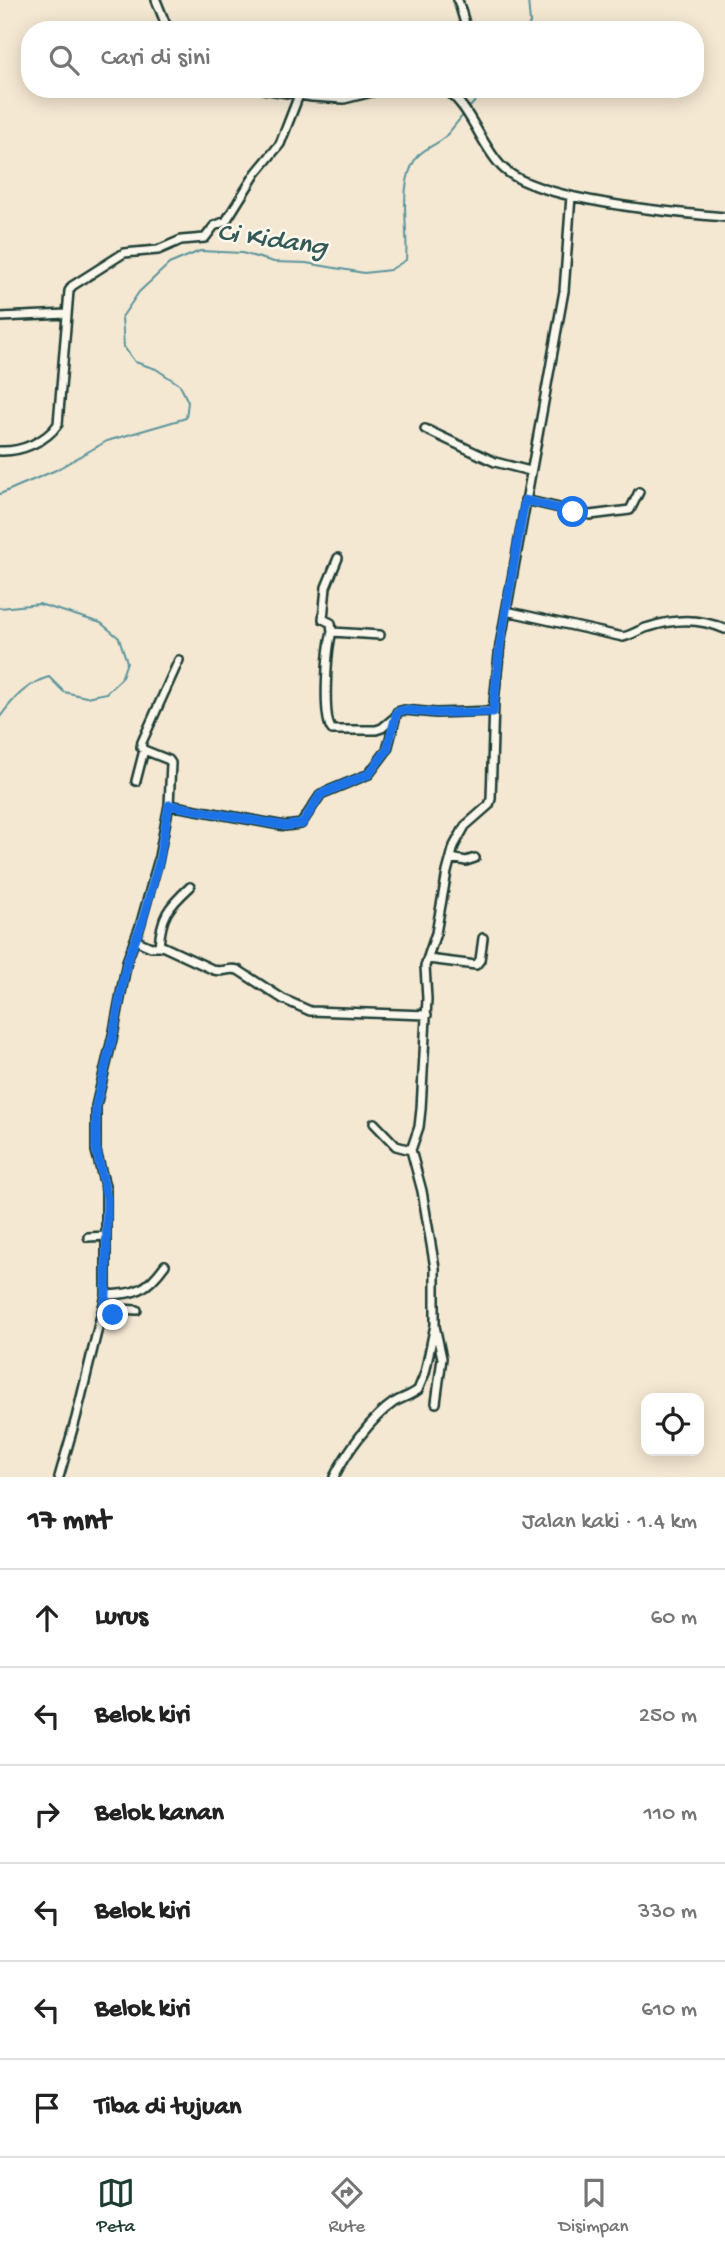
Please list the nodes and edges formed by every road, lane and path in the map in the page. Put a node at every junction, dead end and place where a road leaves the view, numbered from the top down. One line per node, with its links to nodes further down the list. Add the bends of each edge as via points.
1 (156, 0): 3 (street)
2 (458, 0): 4 (street)
3 (164, 21)
4 (464, 21)
5 (298, 98): 9 (street, via 280,144 225,222 214,226 205,238 181,240 161,250 124,253 72,286)
6 (455, 98): 7 (street, via 501,166 514,177)
7 (571, 196): 8 (street); 13 (street, via 564,291)
8 (725, 217)
9 (67, 314): 10 (street); 12 (street, via 56,427 21,450)
10 (0, 317)
11 (425, 429): 13 (street, via 495,463)
12 (0, 451)
13 (530, 471): 15 (street)
14 (639, 492): 15 (street, via 630,510 590,515)
15 (525, 500): 17 (street)
16 (338, 558): 19 (street, via 324,596 323,619 331,623)
17 (506, 611): 18 (street, via 624,636 691,619); 22 (street)
18 (725, 629)
19 (332, 632): 20 (street); 23 (street, via 329,727 380,730)
20 (380, 635)
21 (179, 660): 24 (street, via 144,737)
22 (493, 712): 23 (street, via 404,710); 28 (street, via 491,799 459,835)
23 (393, 719): 26 (street, via 387,750 369,774 319,796 302,824 285,826)
24 (144, 750): 25 (street); 26 (street, via 171,763)
25 (136, 781)
26 (169, 805): 31 (street, via 159,862)
27 (475, 858): 28 (street, via 466,862)
28 (451, 859): 33 (street)
29 (190, 887): 32 (street, via 166,912)
30 (483, 938): 33 (street, via 475,965)
31 (135, 940): 32 (street); 37 (street, via 96,1106 96,1151 106,1190)
32 (159, 947): 34 (street, via 214,970 238,970 310,1011)
33 (428, 958): 34 (street)
34 (427, 1015): 36 (street, via 419,1127)
35 (374, 1123): 36 (street, via 396,1146)
36 (411, 1150): 43 (street, via 435,1268)
37 (106, 1236): 38 (street); 40 (street)
38 (88, 1237)
39 (165, 1265): 40 (street, via 139,1292)
40 (106, 1295): 42 (street)
41 (137, 1310): 42 (street, via 121,1308 111,1316)
42 (101, 1316): 45 (street)
43 (435, 1325): 44 (street, via 442,1357); 46 (street, via 418,1390 380,1416)
44 (436, 1403)
45 (59, 1477)
46 (334, 1477)

